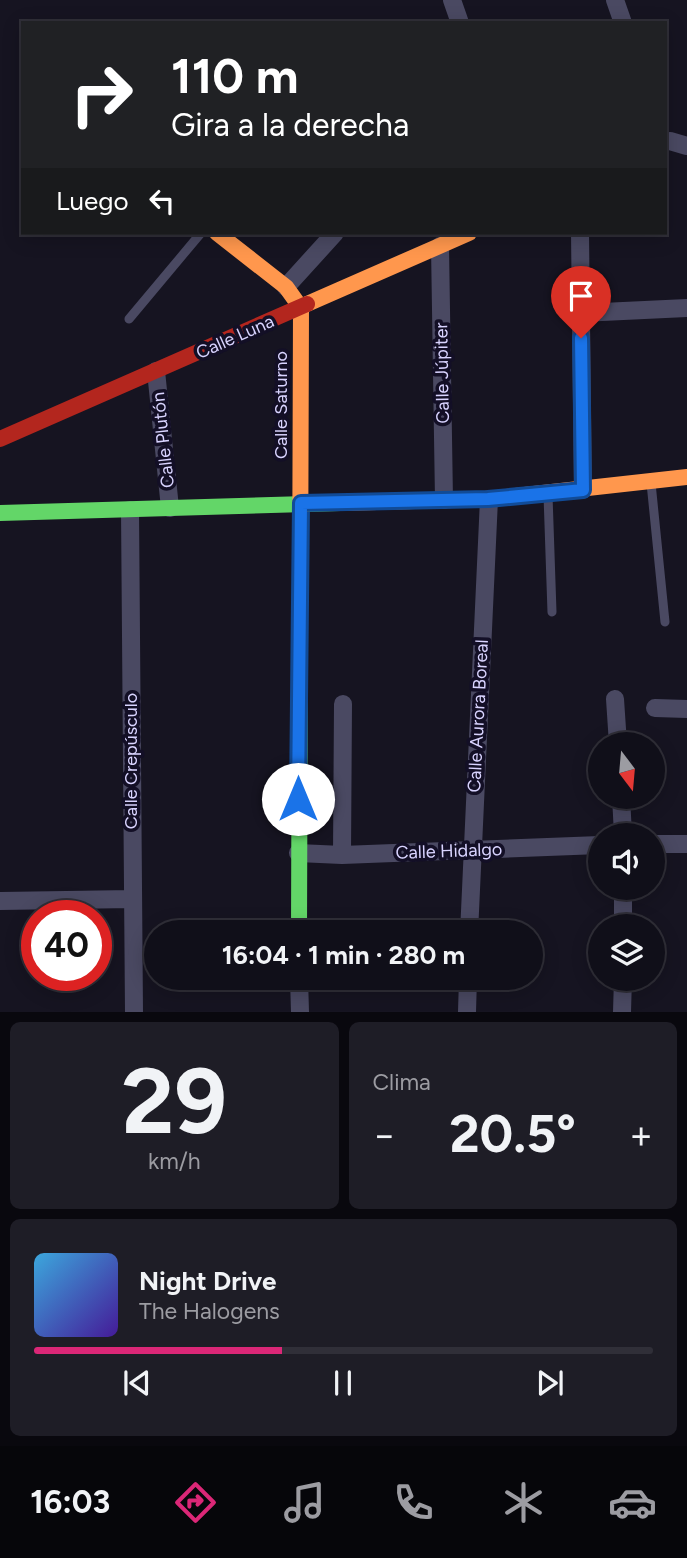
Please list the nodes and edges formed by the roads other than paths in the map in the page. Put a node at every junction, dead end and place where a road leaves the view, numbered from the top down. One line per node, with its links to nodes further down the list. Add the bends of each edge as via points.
1 (452, 0): 3 (street)
2 (614, 0): 4 (street)
3 (459, 21)
4 (621, 21)
5 (199, 235): 15 (lane)
6 (220, 235): 11 (street)
7 (333, 235): 11 (street)
8 (465, 235): 10 (street, Calle Luna)
9 (580, 235): 14 (street)
10 (440, 246): 12 (street, Calle Luna); 23 (street, Calle Júpiter)
11 (286, 288): 12 (street)
12 (301, 307): 16 (street, Calle Luna); 24 (street, Calle Saturno)
13 (687, 308): 14 (street)
14 (581, 313): 20 (street)
15 (129, 319)
16 (156, 371): 17 (street, Calle Luna); 25 (street, Calle Plutón)
17 (0, 439)
18 (687, 477): 19 (street)
19 (651, 481): 20 (street); 29 (lane)
20 (583, 490): 21 (street)
21 (548, 494): 22 (street); 28 (lane)
22 (488, 499): 23 (street); 38 (street, Calle Aurora Boreal)
23 (444, 500): 24 (street)
24 (301, 503): 25 (street); 39 (street, Calle Saturno)
25 (170, 508): 26 (street)
26 (130, 510): 27 (street); 41 (street, Calle Crepúsculo)
27 (0, 513)
28 (552, 612)
29 (664, 622)
30 (615, 699): 34 (street)
31 (343, 704): 40 (street)
32 (655, 708): 33 (street)
33 (687, 709)
34 (617, 732)
35 (665, 844): 36 (street)
36 (687, 844)
37 (588, 845): 38 (street, Calle Hidalgo)
38 (471, 850): 40 (street, Calle Hidalgo); 44 (street, Calle Aurora Boreal)
39 (298, 853): 40 (street, Calle Hidalgo); 43 (street, Calle Saturno)
40 (342, 855)
41 (132, 899): 42 (street); 48 (street, Calle Crepúsculo)
42 (0, 901)
43 (299, 920)
44 (469, 920)
45 (299, 990): 49 (street)
46 (468, 990): 50 (street)
47 (623, 991): 51 (street)
48 (134, 1012)
49 (300, 1012)
50 (467, 1012)
51 (622, 1012)

